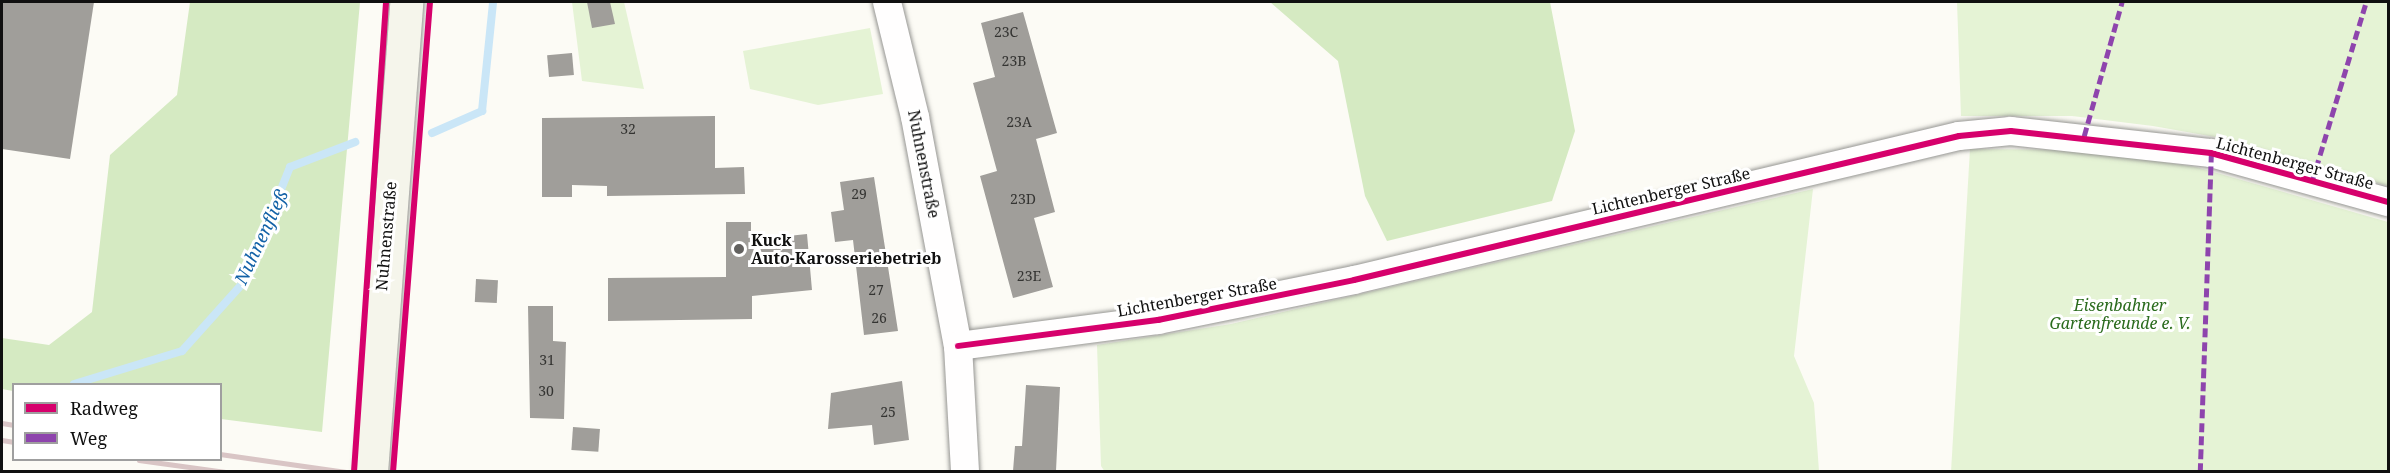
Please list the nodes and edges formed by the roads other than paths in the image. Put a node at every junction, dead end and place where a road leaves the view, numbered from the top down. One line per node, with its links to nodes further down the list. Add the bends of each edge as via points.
1 (406, 2): 5 (main road, Nuhnenstraße, via 372,408)
2 (887, 2): 4 (street, Nuhnenstraße, via 915,117)
3 (2388, 202): 4 (street, Lichtenberger Straße, via 2211,153 2010,131 1959,136 1354,280 1158,320)
4 (958, 346): 6 (street, Nuhnenstraße)
5 (371, 471)
6 (965, 471)

